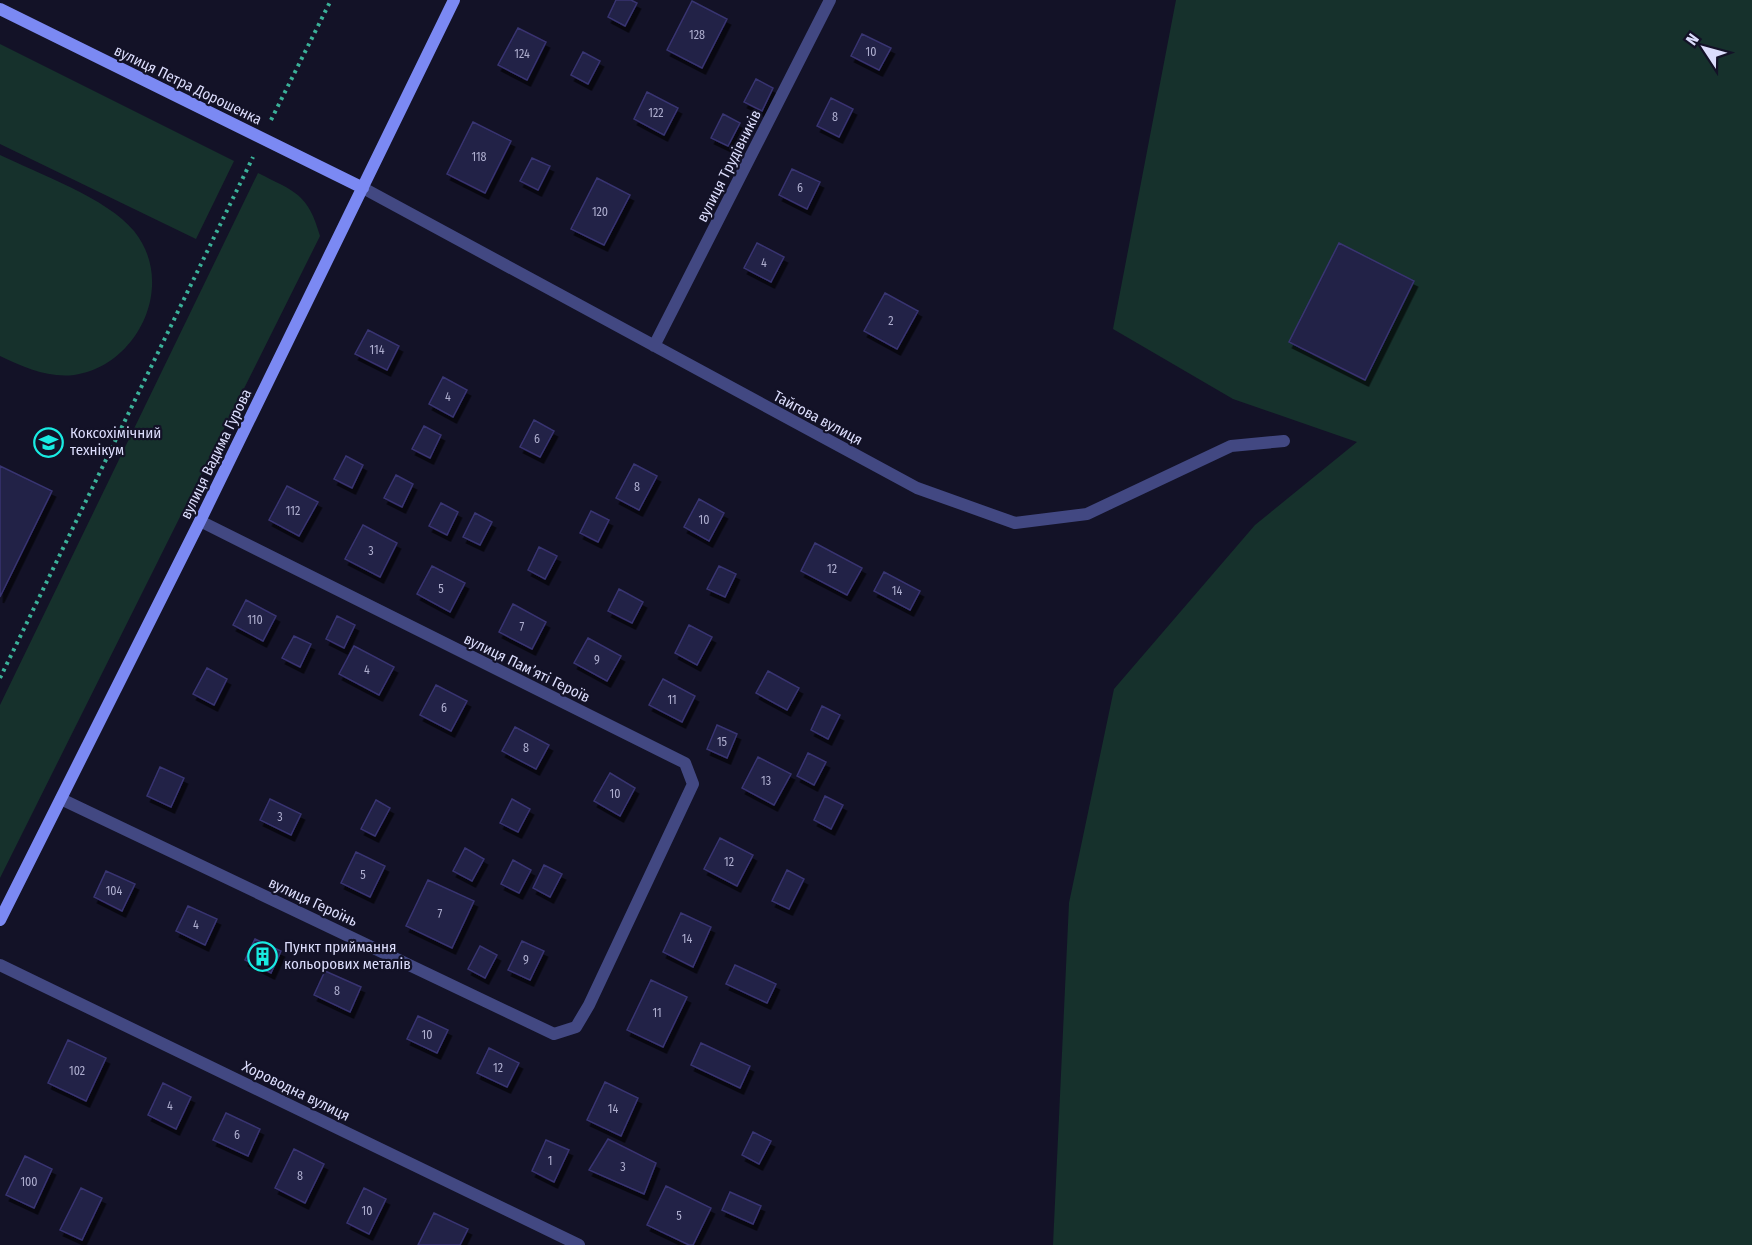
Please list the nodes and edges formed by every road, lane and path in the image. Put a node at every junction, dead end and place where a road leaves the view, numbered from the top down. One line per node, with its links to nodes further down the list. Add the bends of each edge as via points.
1 (331, 0): 5 (path)
2 (454, 0): 6 (street, вулиця Вадима Гурова)
3 (830, 0): 7 (street, вулиця Трудівників)
4 (0, 9): 5 (street, вулиця Петра Дорошенка)
5 (262, 138): 6 (street, вулиця Петра Дорошенка); 10 (path)
6 (363, 188): 7 (street, Тайгова вулиця); 9 (street, вулиця Вадима Гурова)
7 (654, 346): 8 (street, Тайгова вулиця, via 917,488 1015,523 1087,514 1231,446)
8 (1284, 441)
9 (200, 521): 11 (street, вулиця Вадима Гурова); 13 (street, вулиця Памʼяті Героїв, via 685,763 693,784)
10 (0, 678)
11 (61, 798): 12 (street, вулиця Вадима Гурова); 13 (street, вулиця Героїнь, via 554,1034 576,1027)
12 (0, 920)
13 (629, 921)
14 (0, 965): 15 (street, Хороводна вулиця)
15 (579, 1245)

